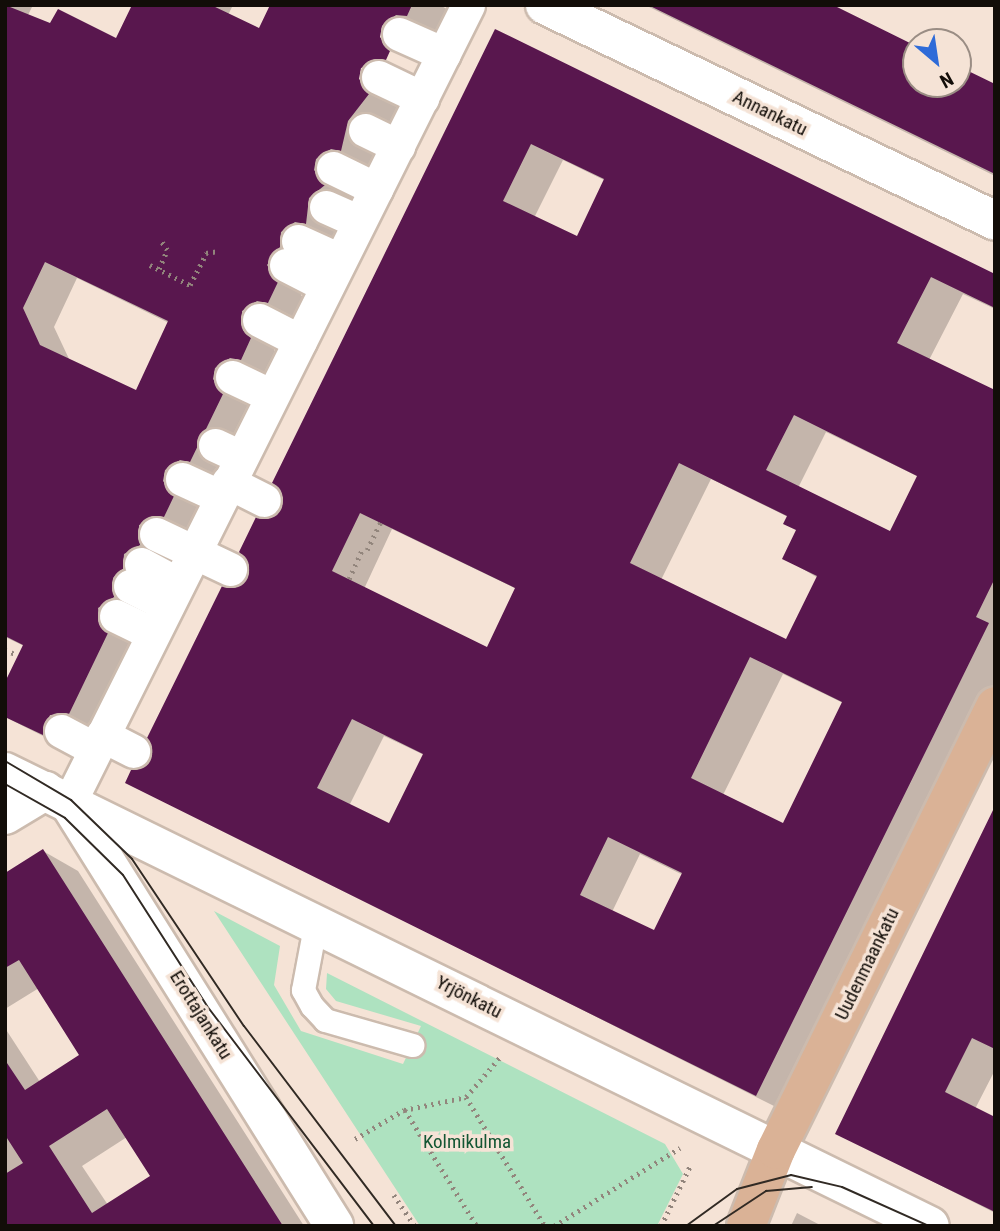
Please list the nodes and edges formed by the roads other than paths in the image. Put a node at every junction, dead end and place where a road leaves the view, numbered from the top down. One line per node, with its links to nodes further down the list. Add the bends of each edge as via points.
1 (468, 5): 4 (street)
2 (545, 5): 12 (street, Annankatu)
3 (398, 34): 4 (street)
4 (444, 54): 6 (street)
5 (378, 77): 6 (street)
6 (422, 98): 8 (street)
7 (365, 130): 8 (street)
8 (398, 146): 10 (street)
9 (342, 165): 10 (street)
10 (379, 183): 13 (street)
11 (326, 206): 13 (street)
12 (995, 221)
13 (359, 222): 14 (street)
14 (327, 287): 14 (street, via 289,269); 16 (street)
15 (260, 320): 16 (street)
16 (300, 341): 18 (street)
17 (235, 379): 18 (street)
18 (272, 396): 19 (street)
19 (226, 470): 20 (street); 21 (street); 22 (street)
20 (182, 479)
21 (264, 500)
22 (186, 568): 22 (street, via 148,550); 23 (street); 25 (street)
23 (230, 569)
24 (114, 620): 25 (street)
25 (151, 637): 29 (street, via 114,680)
26 (995, 706): 34 (main road, Uudenmaankatu)
27 (61, 732): 29 (street)
28 (134, 751): 29 (street)
29 (79, 770): 30 (street, Yrjönkatu); 31 (street); 32 (street, Yrjönkatu); 35 (street, Erottajankatu)
30 (5, 772)
31 (5, 815)
32 (316, 921): 33 (lane, via 303,990 312,1006 325,1020); 34 (street, Yrjönkatu)
33 (412, 1045)
34 (776, 1150): 36 (main road, Uudenmaankatu); 37 (street, Yrjönkatu)
35 (334, 1226)
36 (746, 1226)
37 (930, 1226)

